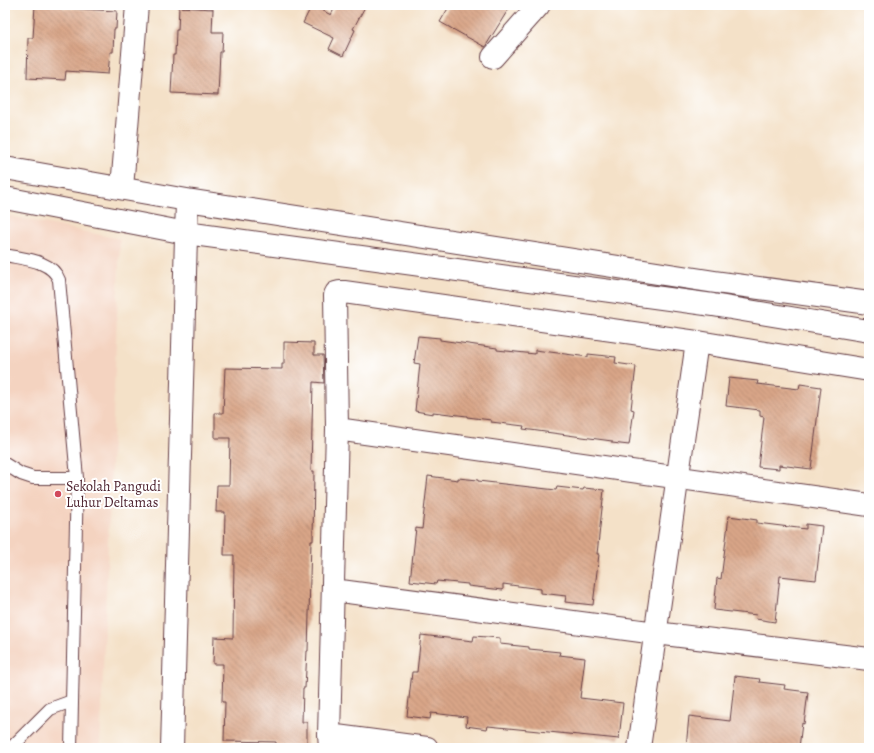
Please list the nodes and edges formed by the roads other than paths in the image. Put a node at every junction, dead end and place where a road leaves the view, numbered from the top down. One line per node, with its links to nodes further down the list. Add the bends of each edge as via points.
1 (137, 5): 5 (street)
2 (539, 5): 3 (street)
3 (493, 56)
4 (5, 168): 5 (street)
5 (122, 188): 7 (street)
6 (5, 198): 8 (street)
7 (187, 200): 8 (street); 10 (street)
8 (186, 233): 12 (street); 28 (street)
9 (5, 255): 18 (lane, via 40,262 53,270 59,280)
10 (715, 282): 11 (street); 12 (street)
11 (869, 303)
12 (713, 305): 13 (street)
13 (869, 330)
14 (697, 342): 15 (street); 16 (street, via 338,292 335,295); 19 (street)
15 (869, 370)
16 (337, 429): 19 (street); 21 (street)
17 (5, 464): 18 (lane, via 33,478)
18 (77, 478): 24 (lane)
19 (678, 478): 20 (street); 22 (street)
20 (869, 505)
21 (333, 590): 22 (street); 25 (street)
22 (656, 632): 23 (street); 30 (street)
23 (869, 659)
24 (72, 701): 26 (lane, via 50,709); 27 (lane)
25 (330, 741): 29 (street)
26 (11, 748)
27 (71, 748)
28 (172, 748)
29 (427, 748)
30 (639, 748)

